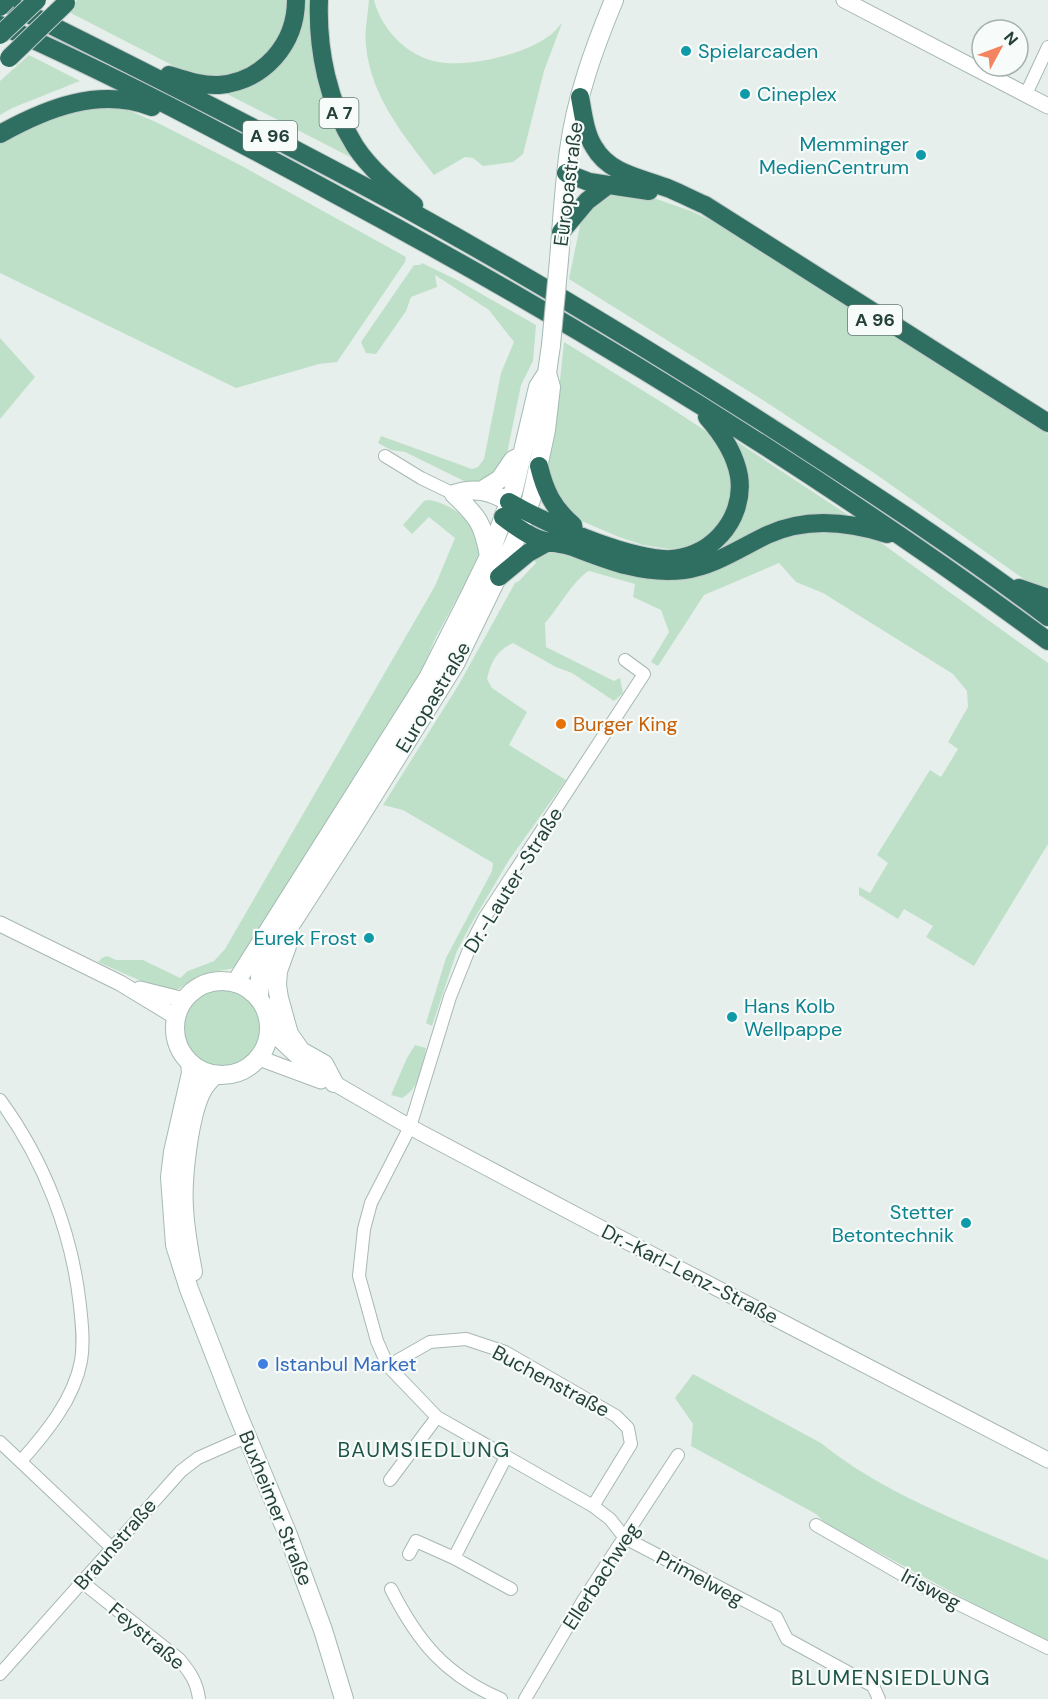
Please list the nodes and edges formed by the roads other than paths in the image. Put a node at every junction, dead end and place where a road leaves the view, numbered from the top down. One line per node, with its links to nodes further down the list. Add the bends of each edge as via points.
1 (0, 0): 15 (highway, A 96)
2 (7, 0): 10 (highway, bridge)
3 (37, 0): 12 (highway, bridge)
4 (296, 0): 15 (highway, A 96, via 296,18 286,43 261,70 236,82 200,84)
5 (320, 0): 24 (highway, A 7, via 322,59 344,125 356,147)
6 (614, 0): 17 (main road, Europastraße)
7 (844, 0): 9 (street)
8 (67, 2): 14 (highway, bridge)
9 (861, 4): 16 (street)
10 (0, 7)
11 (0, 25): 19 (highway, A 96)
12 (0, 35)
13 (1048, 46): 16 (street)
14 (4, 62)
15 (132, 65): 24 (highway, A 96)
16 (1026, 94): 18 (street)
17 (580, 97): 21 (main road, Europastraße); 22 (highway, via 592,145)
18 (1048, 106)
19 (217, 131): 20 (highway, via 136,101 117,98 59,106); 27 (highway, A 96, via 445,253)
20 (0, 134)
21 (566, 173): 22 (highway, via 590,170); 23 (highway, A 96); 25 (main road, Europastraße)
22 (624, 174): 28 (highway, via 705,205)
23 (608, 185): 25 (highway, via 587,201); 29 (highway, A 96, via 649,191 702,211)
24 (409, 206): 42 (highway, via 703,385)
25 (561, 232): 26 (main road, Europastraße, bridge)
26 (547, 373): 30 (main road, Europastraße, via 538,387); 32 (main road, Europastraße, via 551,387)
27 (694, 402): 37 (highway, via 725,440 739,475 736,510 722,534 692,555 663,559 628,552); 38 (highway, A 96)
28 (1048, 423)
29 (1048, 430)
30 (523, 454): 33 (main road, via 513,460 500,479); 35 (main road, Europastraße)
31 (384, 456): 34 (street)
32 (539, 466): 36 (main road, Europastraße); 37 (highway, via 550,501 573,525)
33 (481, 491): 34 (main road, via 468,489); 35 (main road)
34 (454, 494): 35 (main road); 40 (main road, via 475,513)
35 (506, 509): 36 (highway); 40 (main road, Europastraße)
36 (523, 520): 37 (highway); 39 (highway, A 96, via 528,534); 41 (main road, Europastraße)
37 (574, 532)
38 (906, 540): 39 (highway, A 96, via 846,523 809,523 783,529 710,563 664,571 614,562 566,544); 45 (highway, A 96)
39 (548, 542): 41 (highway)
40 (489, 556): 49 (main road, Europastraße, via 428,678)
41 (499, 577): 47 (main road, Europastraße, via 455,664)
42 (998, 579): 43 (highway); 44 (highway)
43 (1048, 598)
44 (1048, 617)
45 (1048, 641)
46 (625, 660): 60 (street, Dr.-Lauter-Straße, via 644,674 472,942 450,997)
47 (302, 908): 51 (main road, Europastraße, via 260,977); 58 (main road, via 278,971 279,998 294,1042 301,1051 324,1064)
48 (0, 924): 50 (street)
49 (236, 982): 51 (main road); 52 (main road, via 207,982)
50 (120, 983): 52 (street); 53 (street)
51 (258, 997): 54 (main road, via 267,1013)
52 (184, 1000): 53 (main road)
53 (176, 1017): 56 (main road, via 179,1047)
54 (270, 1031): 55 (main road); 58 (street, Dr.-Karl-Lenz-Straße)
55 (259, 1058): 57 (main road, via 235,1074); 58 (street, Dr.-Karl-Lenz-Straße)
56 (190, 1063): 57 (main road); 61 (main road, Buxheimer Straße, via 173,1152 171,1203 175,1245)
57 (215, 1075): 61 (main road, Buxheimer Straße, via 200,1096 185,1169 184,1206)
58 (334, 1083): 60 (street, Dr.-Karl-Lenz-Straße)
59 (0, 1100): 69 (street, via 26,1138 50,1189 75,1267 82,1321 81,1362 75,1380 62,1408)
60 (410, 1127): 62 (street, via 370,1203 359,1276); 68 (street, Dr.-Karl-Lenz-Straße)
61 (202, 1318): 64 (main road, Buxheimer Straße)
62 (388, 1366): 63 (street); 71 (street, Buchenstraße, via 429,1342 466,1339 505,1352 616,1416 628,1428 631,1443)
63 (437, 1417): 67 (street); 70 (street)
64 (248, 1436): 74 (street, Braunstraße, via 189,1464); 83 (main road, Buxheimer Straße, via 323,1630)
65 (0, 1442): 69 (street)
66 (678, 1455): 73 (street, Ellerbachweg)
67 (506, 1457): 71 (street); 76 (street)
68 (1048, 1460)
69 (21, 1461): 74 (street)
70 (390, 1480)
71 (593, 1506): 73 (street)
72 (816, 1526): 80 (street, Irisweg, via 920,1585)
73 (625, 1538): 85 (street, Ellerbachweg); 86 (street, Primelweg, via 776,1617 787,1639 873,1686)
74 (111, 1547): 77 (street, Braunstraße)
75 (410, 1554): 76 (street, via 416,1541)
76 (454, 1558): 79 (street)
77 (82, 1582): 81 (street, Braunstraße); 82 (street, Feystraße, via 179,1659 192,1675)
78 (392, 1589): 84 (street, via 416,1633 434,1654 460,1677)
79 (512, 1589)
80 (1048, 1648)
81 (0, 1674)
82 (200, 1699)
83 (344, 1699)
84 (501, 1699)
85 (525, 1699)
86 (879, 1699)

